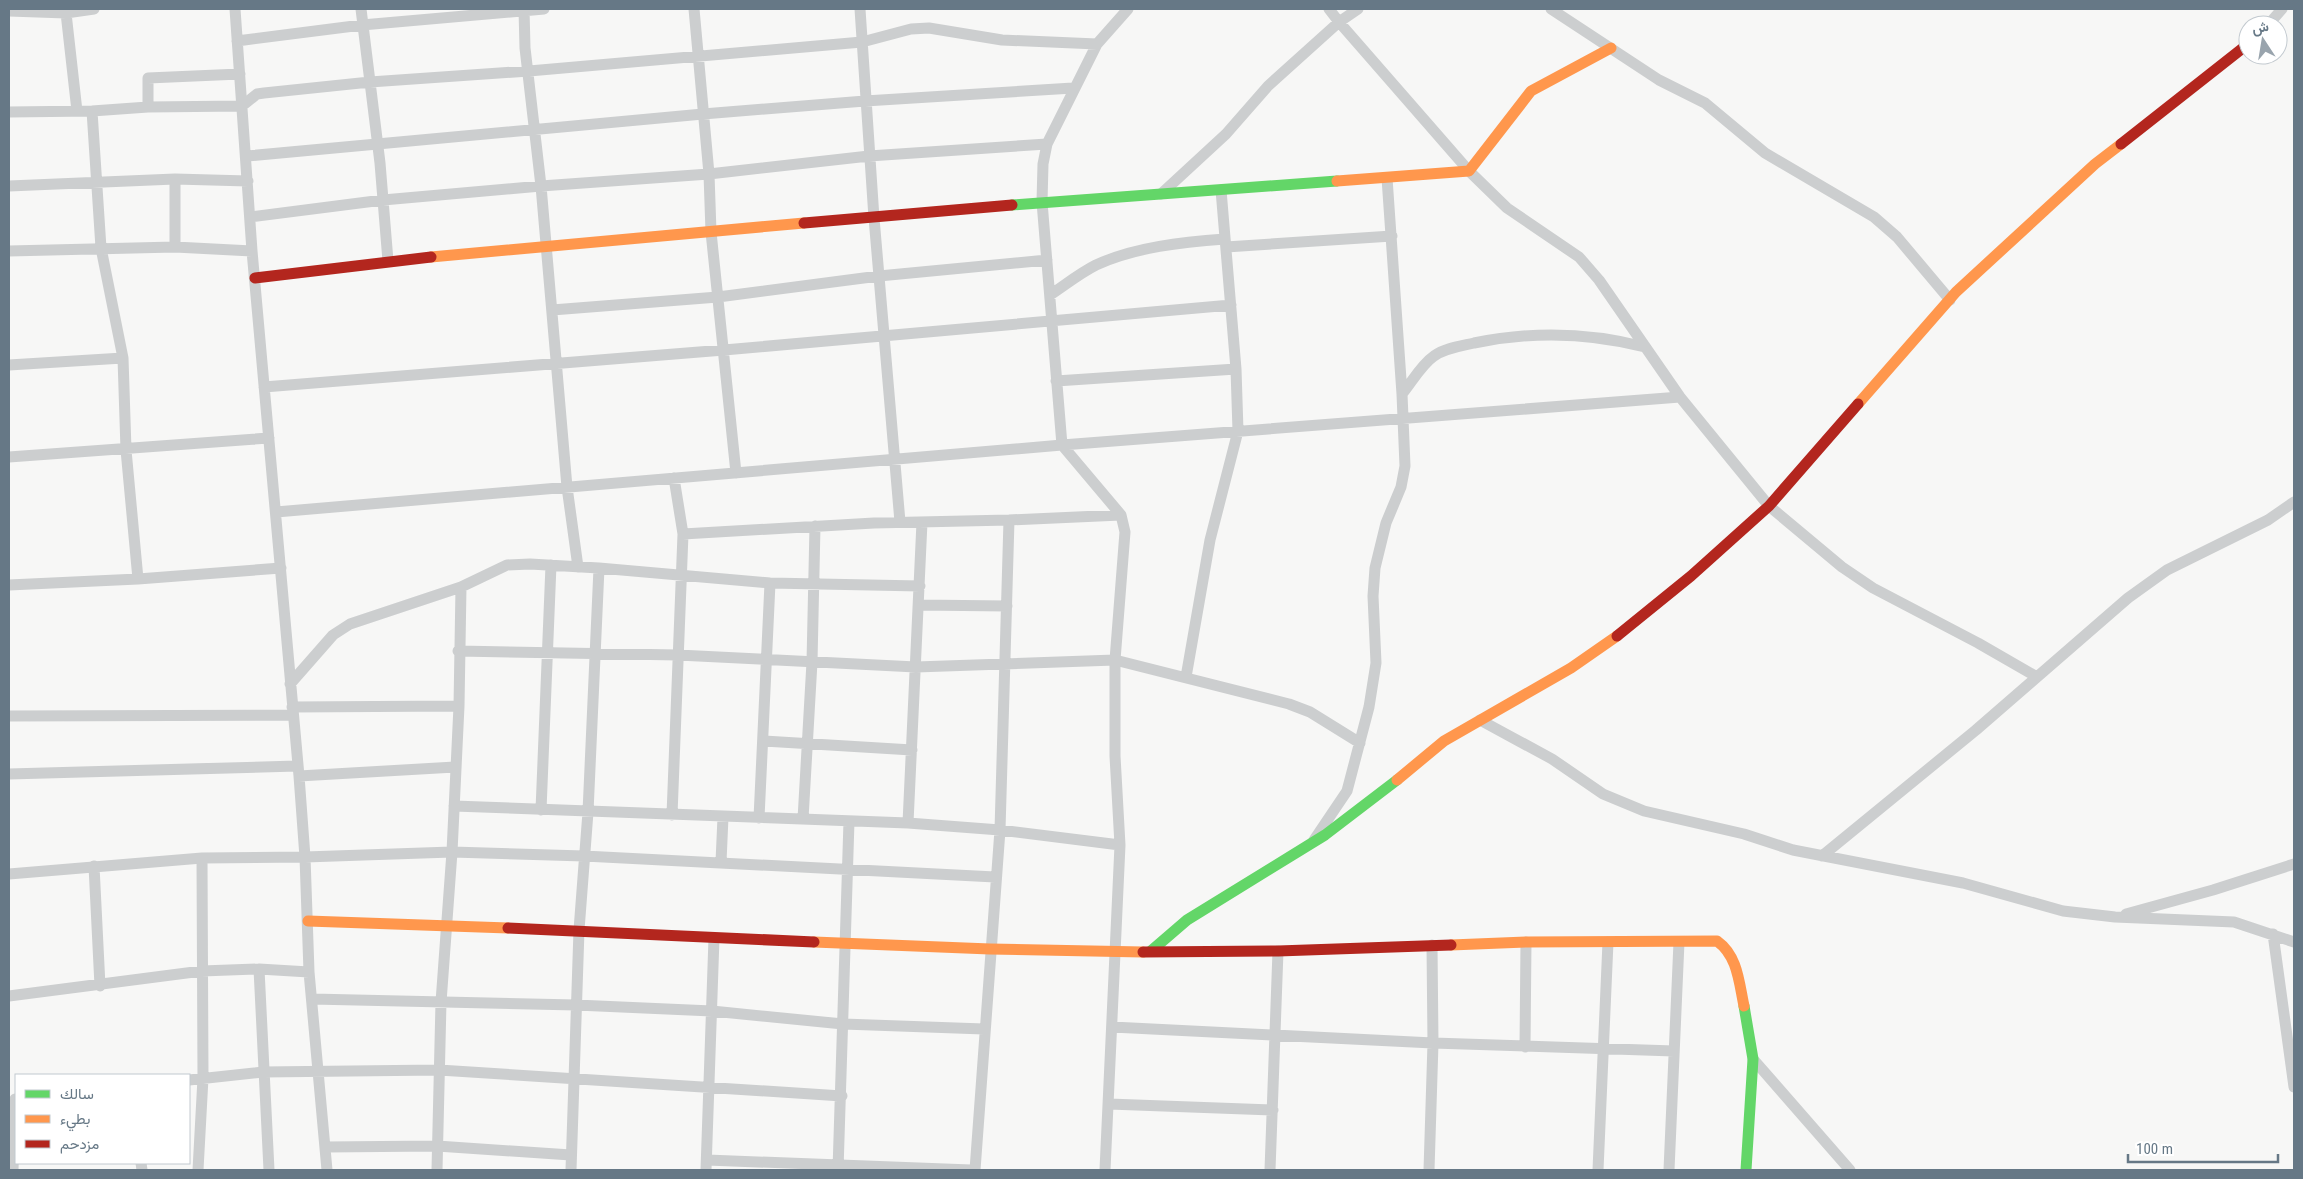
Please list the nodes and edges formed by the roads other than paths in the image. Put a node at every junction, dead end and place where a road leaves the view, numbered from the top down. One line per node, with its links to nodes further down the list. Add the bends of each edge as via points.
1 (94, 9): 13 (street)
2 (235, 9): 16 (street)
3 (361, 9): 15 (street)
4 (544, 9): 11 (street)
5 (694, 9): 21 (street)
6 (860, 9): 17 (street)
7 (1128, 9): 18 (street)
8 (1329, 9): 14 (street)
9 (1358, 9): 14 (street)
10 (1551, 9): 19 (street)
11 (524, 10): 15 (street); 22 (street)
12 (9, 11): 13 (street)
13 (66, 13): 30 (street)
14 (1339, 22): 38 (street); 47 (street, via 1268,86 1226,134)
15 (362, 25): 16 (street); 24 (street)
16 (237, 42): 23 (street)
17 (862, 42): 18 (street, via 911,29 929,28 1002,40); 21 (street); 26 (street)
18 (1097, 44): 25 (street)
19 (1610, 48): 38 (street, via 1531,91); 66 (street, via 1659,80 1705,103 1765,153 1874,217 1897,237)
20 (2238, 53): 66 (street, via 2096,164)
21 (698, 55): 22 (street); 32 (street)
22 (529, 70): 24 (street); 33 (street)
23 (240, 74): 27 (street); 28 (street, via 148,78)
24 (370, 82): 27 (street, via 257,94); 34 (street)
25 (1073, 88): 26 (street); 35 (street)
26 (865, 101): 32 (street); 37 (street)
27 (242, 106): 28 (street); 36 (street)
28 (148, 107): 29 (street)
29 (92, 111): 30 (street); 43 (street)
30 (77, 112): 31 (street)
31 (9, 113)
32 (703, 114): 33 (street); 39 (street)
33 (535, 131): 34 (street); 45 (street)
34 (376, 143): 36 (street); 48 (street)
35 (1047, 144): 37 (street); 49 (street)
36 (246, 156): 42 (street)
37 (869, 156): 39 (street); 51 (street)
38 (1469, 171): 40 (street); 71 (street, via 1507,208 1579,257 1599,280)
39 (709, 174): 45 (street); 52 (street)
40 (1387, 178): 46 (street); 53 (street)
41 (176, 179): 42 (street); 43 (street); 56 (street)
42 (248, 181): 50 (street)
43 (96, 182): 44 (street); 57 (street)
44 (9, 186)
45 (541, 186): 48 (street); 55 (street)
46 (1221, 190): 47 (street); 54 (street)
47 (1161, 194): 49 (street)
48 (383, 200): 50 (street); 61 (street)
49 (1042, 202): 51 (street); 60 (street)
50 (250, 217): 58 (street)
51 (874, 218): 52 (street); 62 (street)
52 (711, 232): 55 (street); 65 (street)
53 (1392, 236): 54 (street); 79 (street)
54 (1226, 243): 64 (street, via 1182,243 1110,260 1082,273); 67 (street)
55 (546, 246): 61 (street); 68 (street)
56 (175, 247): 57 (street); 58 (street)
57 (101, 248): 59 (street); 73 (street)
58 (252, 250): 63 (street)
59 (9, 251)
60 (1047, 260): 62 (street); 64 (street)
61 (388, 261): 63 (street)
62 (879, 276): 65 (street); 70 (street)
63 (255, 278): 78 (street)
64 (1050, 295): 69 (street)
65 (718, 297): 68 (street); 72 (street)
66 (1950, 300): 92 (street)
67 (1231, 305): 69 (street); 76 (street)
68 (552, 310): 74 (street)
69 (1052, 320): 70 (street); 77 (street)
70 (884, 335): 72 (street); 87 (street)
71 (1645, 347): 79 (street, via 1595,336 1544,333 1508,336 1457,346 1435,355); 80 (street)
72 (724, 350): 74 (street); 88 (street)
73 (124, 358): 75 (street); 85 (street)
74 (556, 362): 78 (street); 90 (street)
75 (9, 365)
76 (1236, 369): 77 (street); 82 (street)
77 (1056, 381): 84 (street)
78 (264, 387): 83 (street)
79 (1402, 394): 81 (street)
80 (1680, 397): 81 (street); 92 (street)
81 (1404, 418): 82 (street); 131 (street, via 1404,473 1374,568 1374,689)
82 (1238, 431): 84 (street); 122 (street, via 1210,540)
83 (269, 438): 85 (street); 93 (street)
84 (1062, 445): 87 (street); 94 (street)
85 (126, 450): 86 (street); 105 (street)
86 (9, 457)
87 (895, 461): 88 (street); 96 (street)
88 (736, 473): 89 (street)
89 (674, 478): 90 (street); 99 (street)
90 (567, 487): 93 (street); 101 (street)
91 (2294, 502): 123 (street, via 2268,520 2167,570 2128,598)
92 (1769, 506): 123 (street, via 1842,567 1873,588); 128 (street, via 1619,635 1571,668)
93 (276, 512): 102 (street)
94 (1121, 515): 95 (street); 118 (street, via 1126,542)
95 (1009, 520): 97 (street); 112 (street)
96 (900, 522): 97 (street); 98 (street)
97 (922, 522): 109 (street)
98 (815, 526): 99 (street); 107 (street)
99 (683, 534): 104 (street)
100 (551, 565): 101 (street); 110 (street, via 507,565); 114 (street)
101 (578, 567): 103 (street)
102 (281, 568): 105 (street); 124 (street)
103 (599, 568): 104 (street); 115 (street)
104 (681, 576): 106 (street); 116 (street)
105 (138, 579): 108 (street)
106 (770, 582): 107 (street); 117 (street)
107 (814, 584): 109 (street); 119 (street)
108 (9, 585)
109 (920, 586): 111 (street)
110 (461, 587): 113 (street); 124 (street, via 350,624 333,635)
111 (919, 606): 112 (street); 121 (street)
112 (1007, 606): 120 (street)
113 (458, 650): 114 (street); 125 (street)
114 (547, 652): 115 (street); 137 (street)
115 (595, 653): 116 (street); 138 (street)
116 (678, 655): 117 (street); 139 (street)
117 (767, 660): 119 (street); 129 (street)
118 (1115, 660): 120 (street); 122 (street); 147 (street, via 1115,756)
119 (812, 662): 121 (street); 130 (street)
120 (1005, 663): 121 (street); 145 (street)
121 (916, 667): 132 (street)
122 (1186, 677): 131 (street, via 1289,704 1310,712)
123 (2037, 677): 150 (street)
124 (290, 684): 126 (street)
125 (458, 706): 126 (street); 133 (street)
126 (293, 711): 127 (street); 134 (street)
127 (9, 716)
128 (1480, 720): 146 (street, via 1444,741 1371,802); 150 (street, via 1552,759 1603,794 1644,811)
129 (764, 741): 130 (street); 141 (street)
130 (808, 743): 132 (street); 142 (street)
131 (1360, 743): 146 (street, via 1347,791)
132 (912, 750): 144 (street)
133 (455, 767): 134 (street); 136 (street)
134 (298, 771): 135 (street); 151 (street)
135 (9, 774)
136 (454, 806): 137 (street); 148 (street)
137 (541, 810): 138 (street)
138 (588, 812): 139 (street); 149 (street)
139 (672, 815): 140 (street)
140 (723, 816): 141 (street); 153 (street)
141 (760, 818): 142 (street)
142 (804, 819): 143 (street)
143 (850, 821): 144 (street); 156 (street)
144 (908, 823): 145 (street)
145 (1000, 830): 147 (street); 158 (street)
146 (1311, 844): 174 (street, via 1175,928)
147 (1120, 845): 173 (street)
148 (452, 852): 149 (street); 151 (street); 161 (street)
149 (584, 856): 153 (street); 162 (street)
150 (1822, 856): 159 (street, via 1963,883 2063,911)
151 (305, 857): 152 (street); 160 (street)
152 (202, 858): 155 (street); 176 (street)
153 (721, 862): 156 (street)
154 (2294, 864): 159 (street)
155 (94, 866): 157 (street); 178 (street)
156 (848, 868): 158 (street); 165 (street)
157 (9, 874)
158 (995, 877): 171 (street)
159 (2115, 917): 163 (street, via 2234,922)
160 (308, 921): 161 (street); 177 (street)
161 (447, 926): 162 (street); 181 (street)
162 (579, 930): 164 (street); 182 (street)
163 (2273, 934): 169 (street); 200 (street)
164 (714, 938): 165 (street); 183 (street)
165 (846, 942): 171 (street); 184 (street)
166 (1526, 942): 167 (street); 170 (street); 189 (street)
167 (1608, 942): 168 (street); 190 (street)
168 (1679, 942): 191 (street); 192 (street, via 1718,941 1734,961)
169 (2294, 942)
170 (1432, 945): 172 (street); 188 (street)
171 (990, 949): 173 (street); 186 (street)
172 (1278, 951): 174 (street); 187 (street)
173 (1116, 952): 174 (street); 185 (street)
174 (1151, 952)
175 (260, 969): 176 (street); 177 (street); 194 (street)
176 (202, 971): 178 (street); 196 (street)
177 (309, 972): 180 (street)
178 (100, 986): 179 (street)
179 (9, 996)
180 (312, 999): 181 (street); 195 (street)
181 (441, 1002): 182 (street); 193 (street)
182 (576, 1005): 183 (street); 197 (street)
183 (712, 1011): 184 (street); 199 (street)
184 (843, 1024): 186 (street); 201 (street)
185 (1112, 1027): 187 (street); 203 (street)
186 (984, 1029): 216 (street)
187 (1275, 1035): 188 (street); 204 (street)
188 (1433, 1043): 189 (street); 219 (street)
189 (1525, 1046): 190 (street)
190 (1605, 1050): 191 (street); 220 (street)
191 (1674, 1051): 221 (street)
192 (1753, 1058): 222 (street); 223 (street)
193 (439, 1070): 195 (street); 197 (street); 205 (street)
194 (263, 1072): 195 (street); 196 (street); 212 (street)
195 (319, 1072): 206 (street)
196 (203, 1078): 198 (street); 211 (street)
197 (574, 1079): 199 (street); 207 (street)
198 (190, 1080)
199 (709, 1087): 201 (street); 208 (street)
200 (2294, 1088)
201 (842, 1096): 209 (street)
202 (13, 1099): 210 (street)
203 (1109, 1104): 204 (street); 217 (street)
204 (1272, 1110): 218 (street)
205 (437, 1146): 206 (street); 207 (street); 214 (street)
206 (326, 1147): 213 (street)
207 (571, 1155): 215 (street)
208 (707, 1165): 209 (street)
209 (838, 1168): 216 (street)
210 (13, 1170)
211 (198, 1170)
212 (269, 1170)
213 (327, 1170)
214 (437, 1170)
215 (571, 1170)
216 (973, 1170)
217 (1106, 1170)
218 (1270, 1170)
219 (1429, 1170)
220 (1598, 1170)
221 (1669, 1170)
222 (1746, 1170)
223 (1850, 1170)

